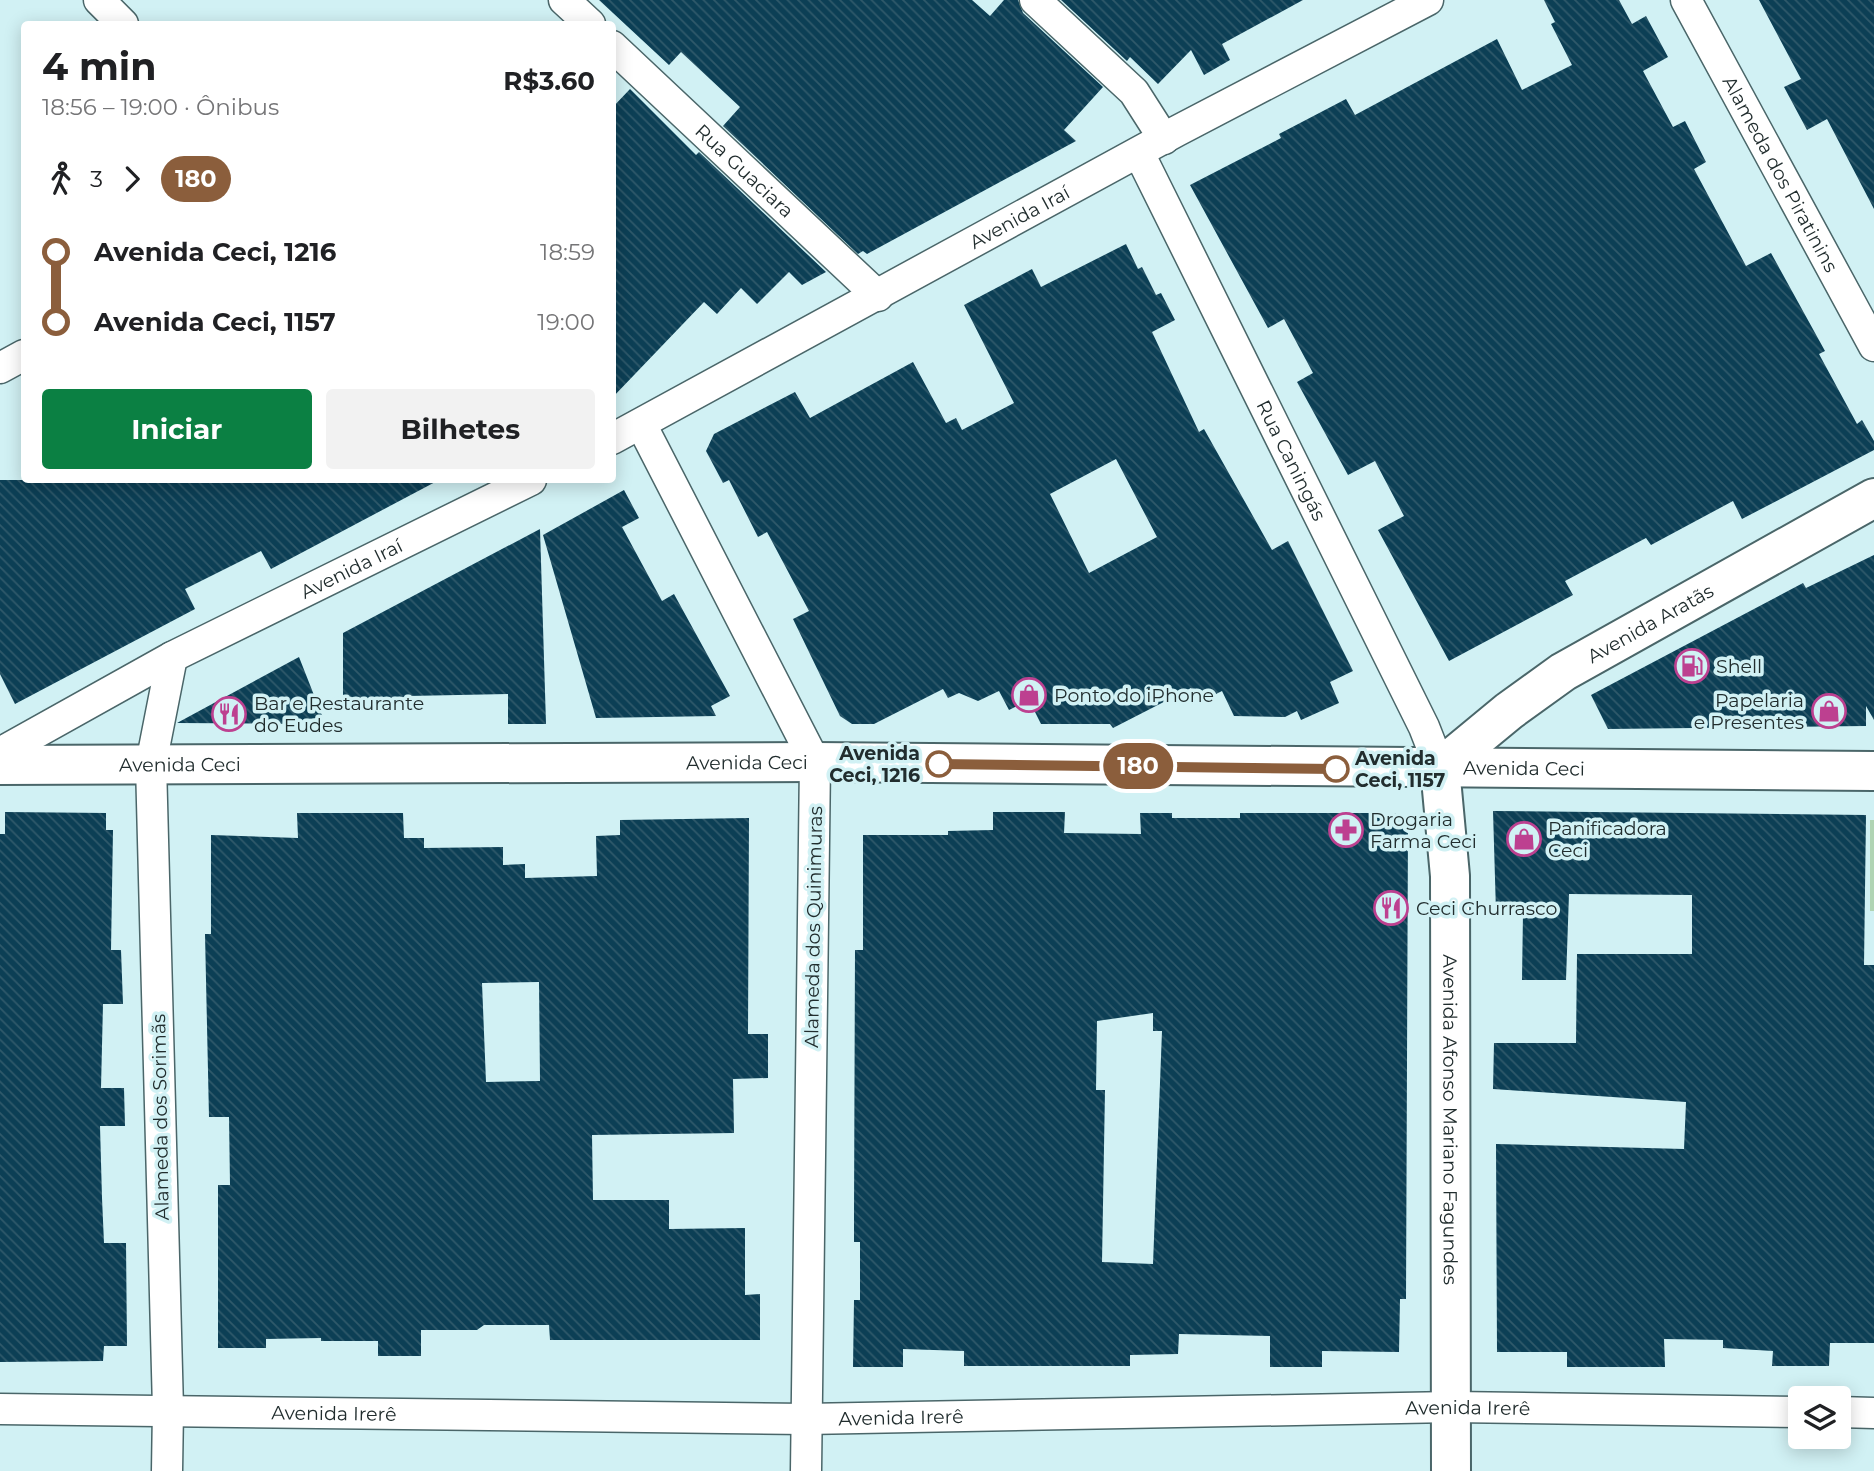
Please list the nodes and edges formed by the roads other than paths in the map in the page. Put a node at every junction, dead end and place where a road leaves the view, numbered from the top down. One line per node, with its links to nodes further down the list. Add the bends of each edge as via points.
1 (100, 0): 6 (street)
2 (564, 0): 7 (street)
3 (1035, 0): 9 (street, Rua Caningás, via 1134,92)
4 (1428, 0): 9 (street, Avenida Iraí)
5 (1686, 0): 11 (street, Alameda dos Piratinins)
6 (120, 21)
7 (587, 21)
8 (616, 50): 10 (street, Rua Guaciara)
9 (1152, 146): 10 (street, Avenida Iraí); 23 (street, Rua Caningás)
10 (877, 296): 14 (street, Avenida Iraí)
11 (1874, 346)
12 (21, 357): 13 (street)
13 (0, 368)
14 (641, 424): 15 (street, Avenida Iraí); 20 (street, Alameda dos Quinimuras)
15 (616, 437)
16 (525, 483): 18 (street, Avenida Iraí)
17 (1874, 498): 23 (street, Avenida Aratãs, via 1563,672)
18 (172, 657): 19 (street, Avenida Iraí); 21 (street)
19 (0, 753)
20 (815, 762): 21 (street, Avenida Ceci); 23 (street, Avenida Ceci); 31 (street, Alameda dos Quinimuras)
21 (151, 764): 22 (street, Avenida Ceci); 27 (street, Alameda dos Sorimãs)
22 (0, 765)
23 (1440, 768): 24 (street, Avenida Ceci); 25 (street, Avenida Afonso Mariano Fagundes, via 1450,876)
24 (1874, 771)
25 (1452, 1407): 28 (street, Avenida Irerê); 31 (street, Avenida Irerê); 34 (street, Avenida Afonso Mariano Fagundes)
26 (0, 1409): 27 (street, Avenida Irerê)
27 (168, 1409): 31 (street, Avenida Irerê); 32 (street, Alameda dos Sorimãs)
28 (1788, 1412)
29 (1851, 1412): 30 (street)
30 (1874, 1413)
31 (806, 1419): 33 (street, Alameda dos Quinimuras)
32 (167, 1471)
33 (806, 1471)
34 (1451, 1471)

